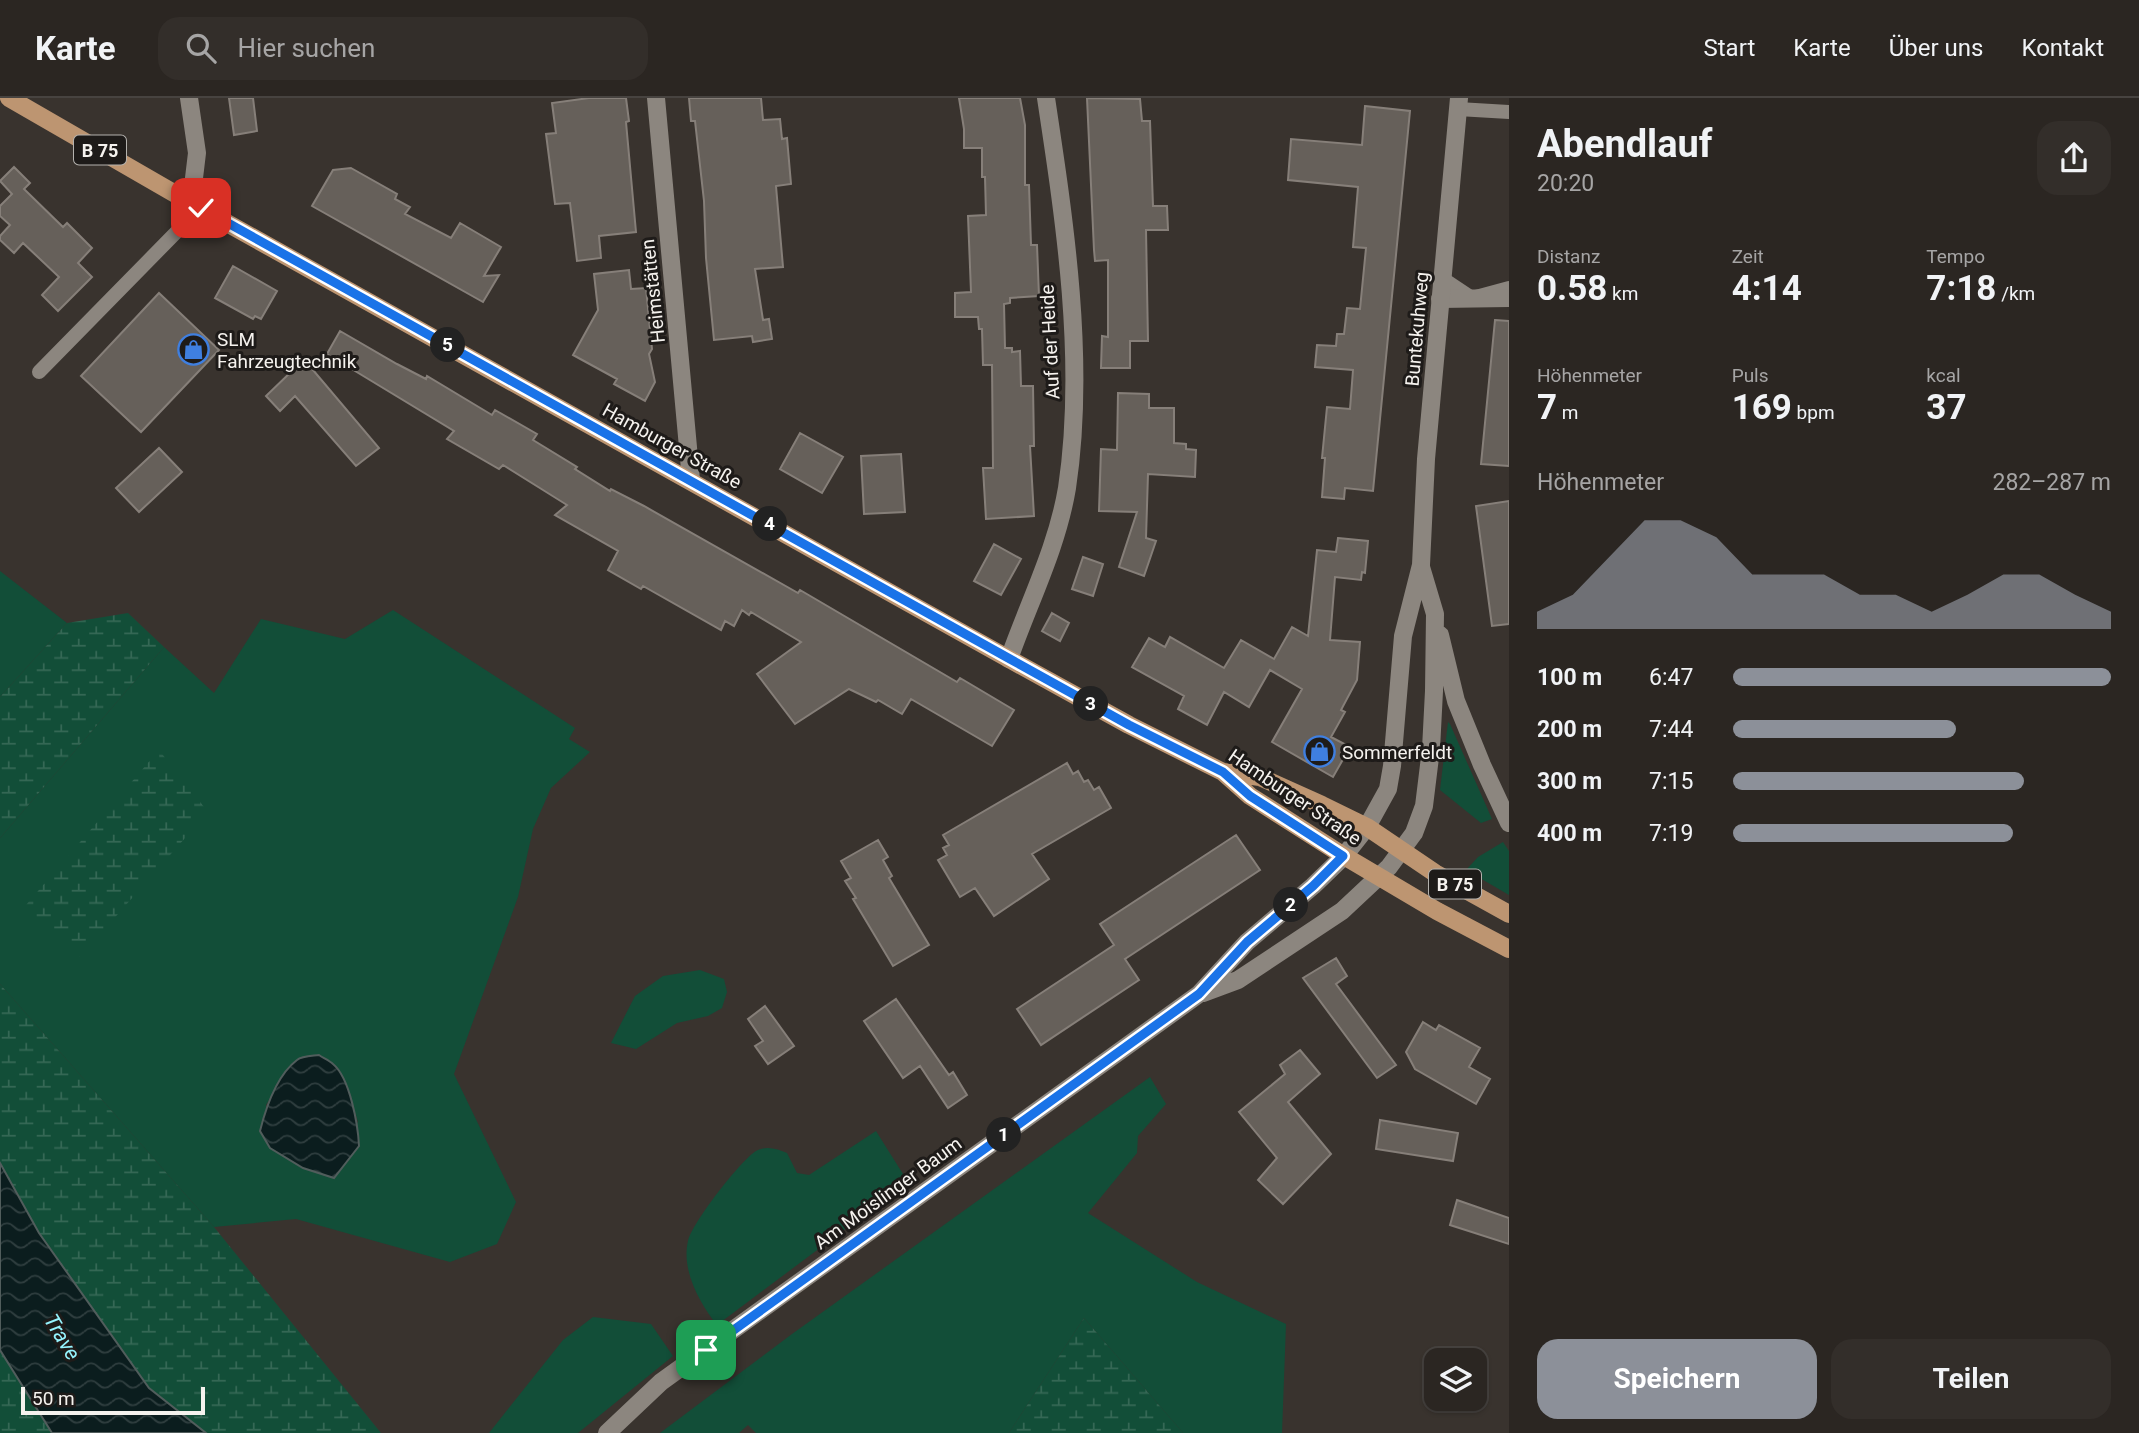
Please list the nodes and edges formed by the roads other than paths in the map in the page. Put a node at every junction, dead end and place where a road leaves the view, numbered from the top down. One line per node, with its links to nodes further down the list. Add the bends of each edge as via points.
1 (9, 98): 7 (main road, Hamburger Straße / B 75)
2 (189, 98): 7 (main road, via 197,153)
3 (656, 98): 14 (main road, Heimstätten)
4 (1046, 98): 17 (main road, Auf der Heide, via 1065,232 1076,383 1067,489 1043,575)
5 (1459, 104): 6 (lane); 8 (main road, Buntekuhweg)
6 (1509, 112)
7 (196, 205): 13 (lane); 14 (main road, Hamburger Straße / B 75)
8 (1443, 278): 10 (lane); 12 (main road, Buntekuhweg)
9 (1509, 288): 10 (lane)
10 (1472, 298): 11 (main road); 12 (main road)
11 (1509, 298)
12 (1440, 299): 15 (main road, Buntekuhweg)
13 (39, 372)
14 (691, 480): 17 (main road, Hamburger Straße / B 75)
15 (1421, 565): 16 (main road, Buntekuhweg); 20 (main road, Buntekuhweg, via 1404,636 1388,789)
16 (1435, 614): 19 (main road, via 1456,701); 21 (main road, Buntekuhweg, via 1431,749 1424,806)
17 (1010, 659): 18 (main road, Hamburger Straße / B 75)
18 (1223, 772): 20 (main road, B 75, via 1260,777); 22 (main road, Hamburger Straße / B 75, via 1250,796)
19 (1509, 823)
20 (1367, 827): 21 (main road, B 75); 22 (main road, Am Moislinger Baum)
21 (1402, 851): 23 (main road, Buntekuhweg); 24 (main road, B 75)
22 (1343, 856): 23 (main road, Hamburger Straße / B 75); 26 (main road, Am Moislinger Baum, via 1247,942)
23 (1379, 877): 25 (main road, Hamburger Straße / B 75); 26 (main road, Am Moislinger Baum, via 1342,911 1282,953 1238,980)
24 (1509, 914)
25 (1509, 949)
26 (1199, 994): 27 (main road, Am Moislinger Baum, via 661,1382)
27 (607, 1433)

